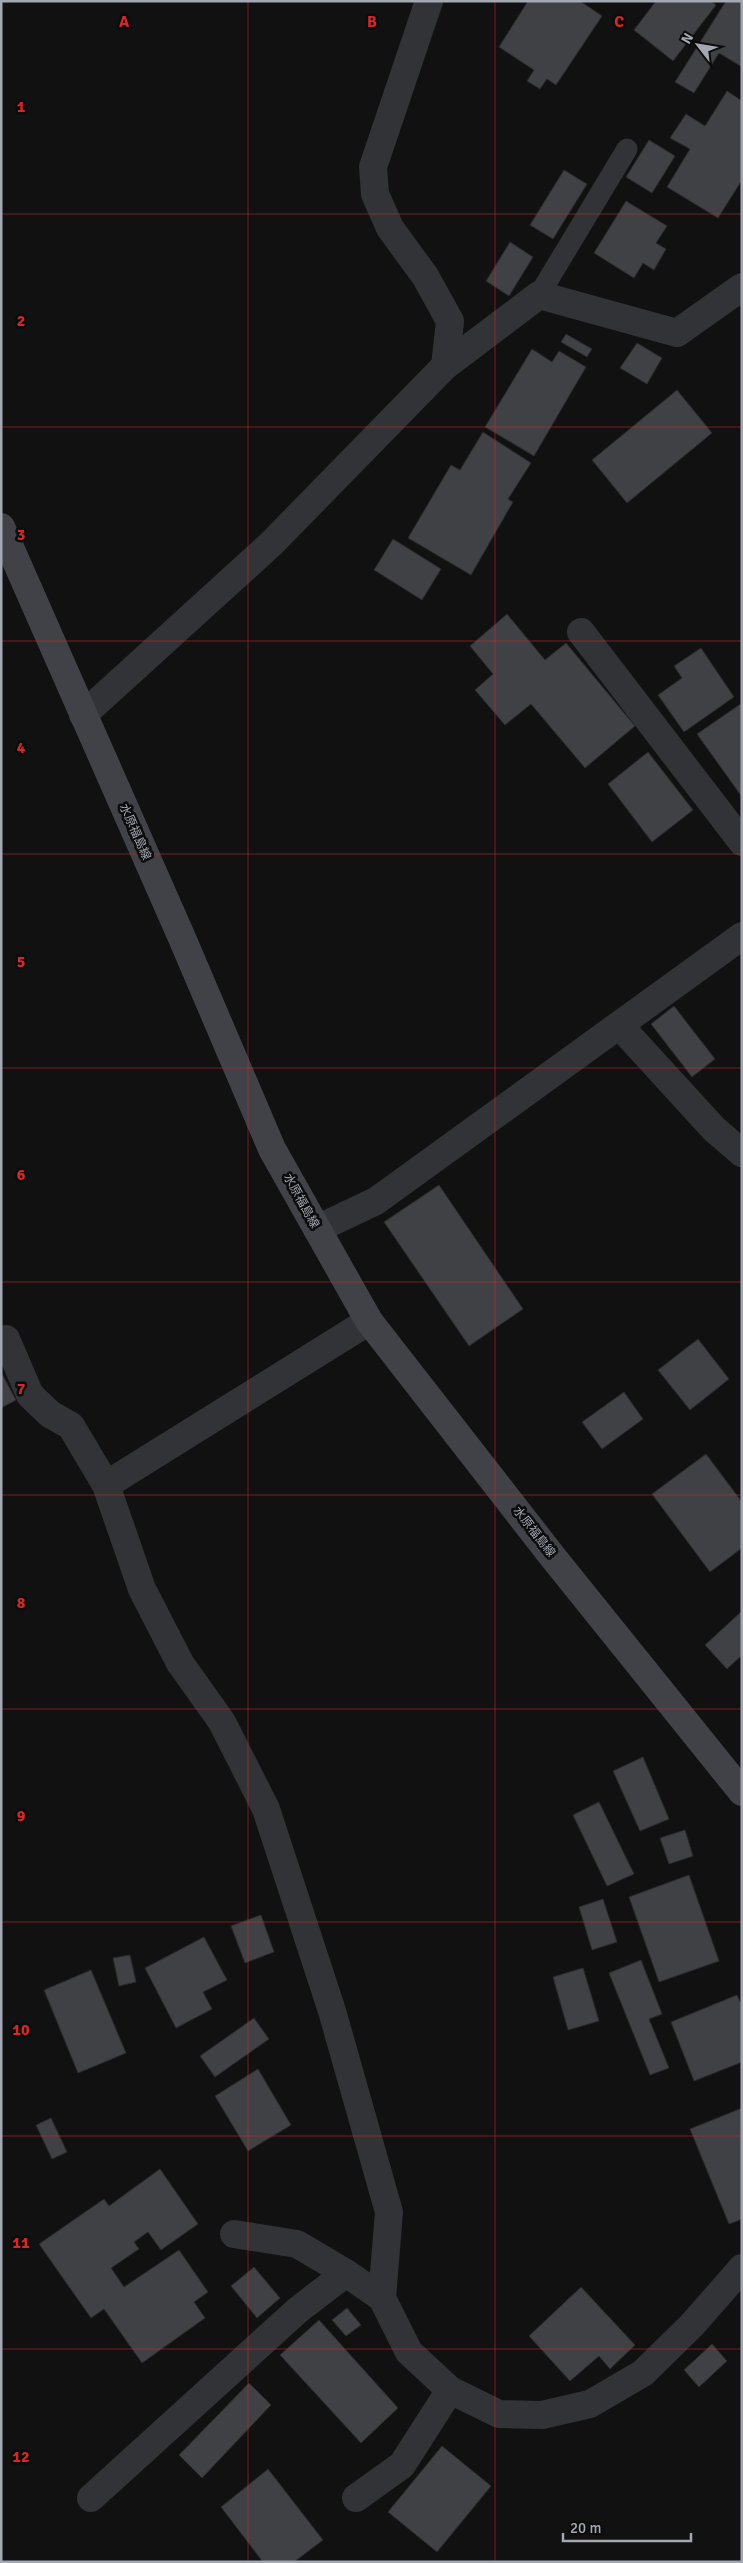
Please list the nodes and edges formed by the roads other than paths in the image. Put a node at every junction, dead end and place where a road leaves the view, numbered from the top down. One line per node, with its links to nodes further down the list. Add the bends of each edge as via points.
1 (428, 1): 5 (street, via 373,167 375,194 390,228 425,276 450,321)
2 (627, 149): 4 (lane)
3 (742, 287): 4 (street, via 677,333)
4 (539, 295): 5 (street)
5 (446, 366): 8 (street, via 270,544)
6 (1, 527): 8 (main road, 水原福島線)
7 (581, 632): 9 (street)
8 (84, 715): 13 (main road, 水原福島線, via 272,1149)
9 (742, 842)
10 (742, 936): 11 (street)
11 (619, 1025): 12 (street, via 714,1129); 13 (street, via 376,1201)
12 (742, 1153)
13 (316, 1228): 14 (main road, 水原福島線)
14 (369, 1321): 16 (street); 17 (main road, 水原福島線)
15 (6, 1339): 16 (street, via 30,1395 50,1414 71,1426)
16 (106, 1485): 21 (street, via 142,1589 180,1663 222,1722 266,1809 332,2011 389,2212)
17 (742, 1792)
18 (234, 2234): 20 (street, via 297,2244)
19 (742, 2268): 22 (street, via 692,2325 643,2373 590,2404 542,2415 499,2414)
20 (346, 2273): 21 (street); 23 (street, via 298,2310)
21 (382, 2298): 22 (street, via 410,2352)
22 (450, 2390): 24 (street, via 402,2465)
23 (92, 2498)
24 (356, 2498)

